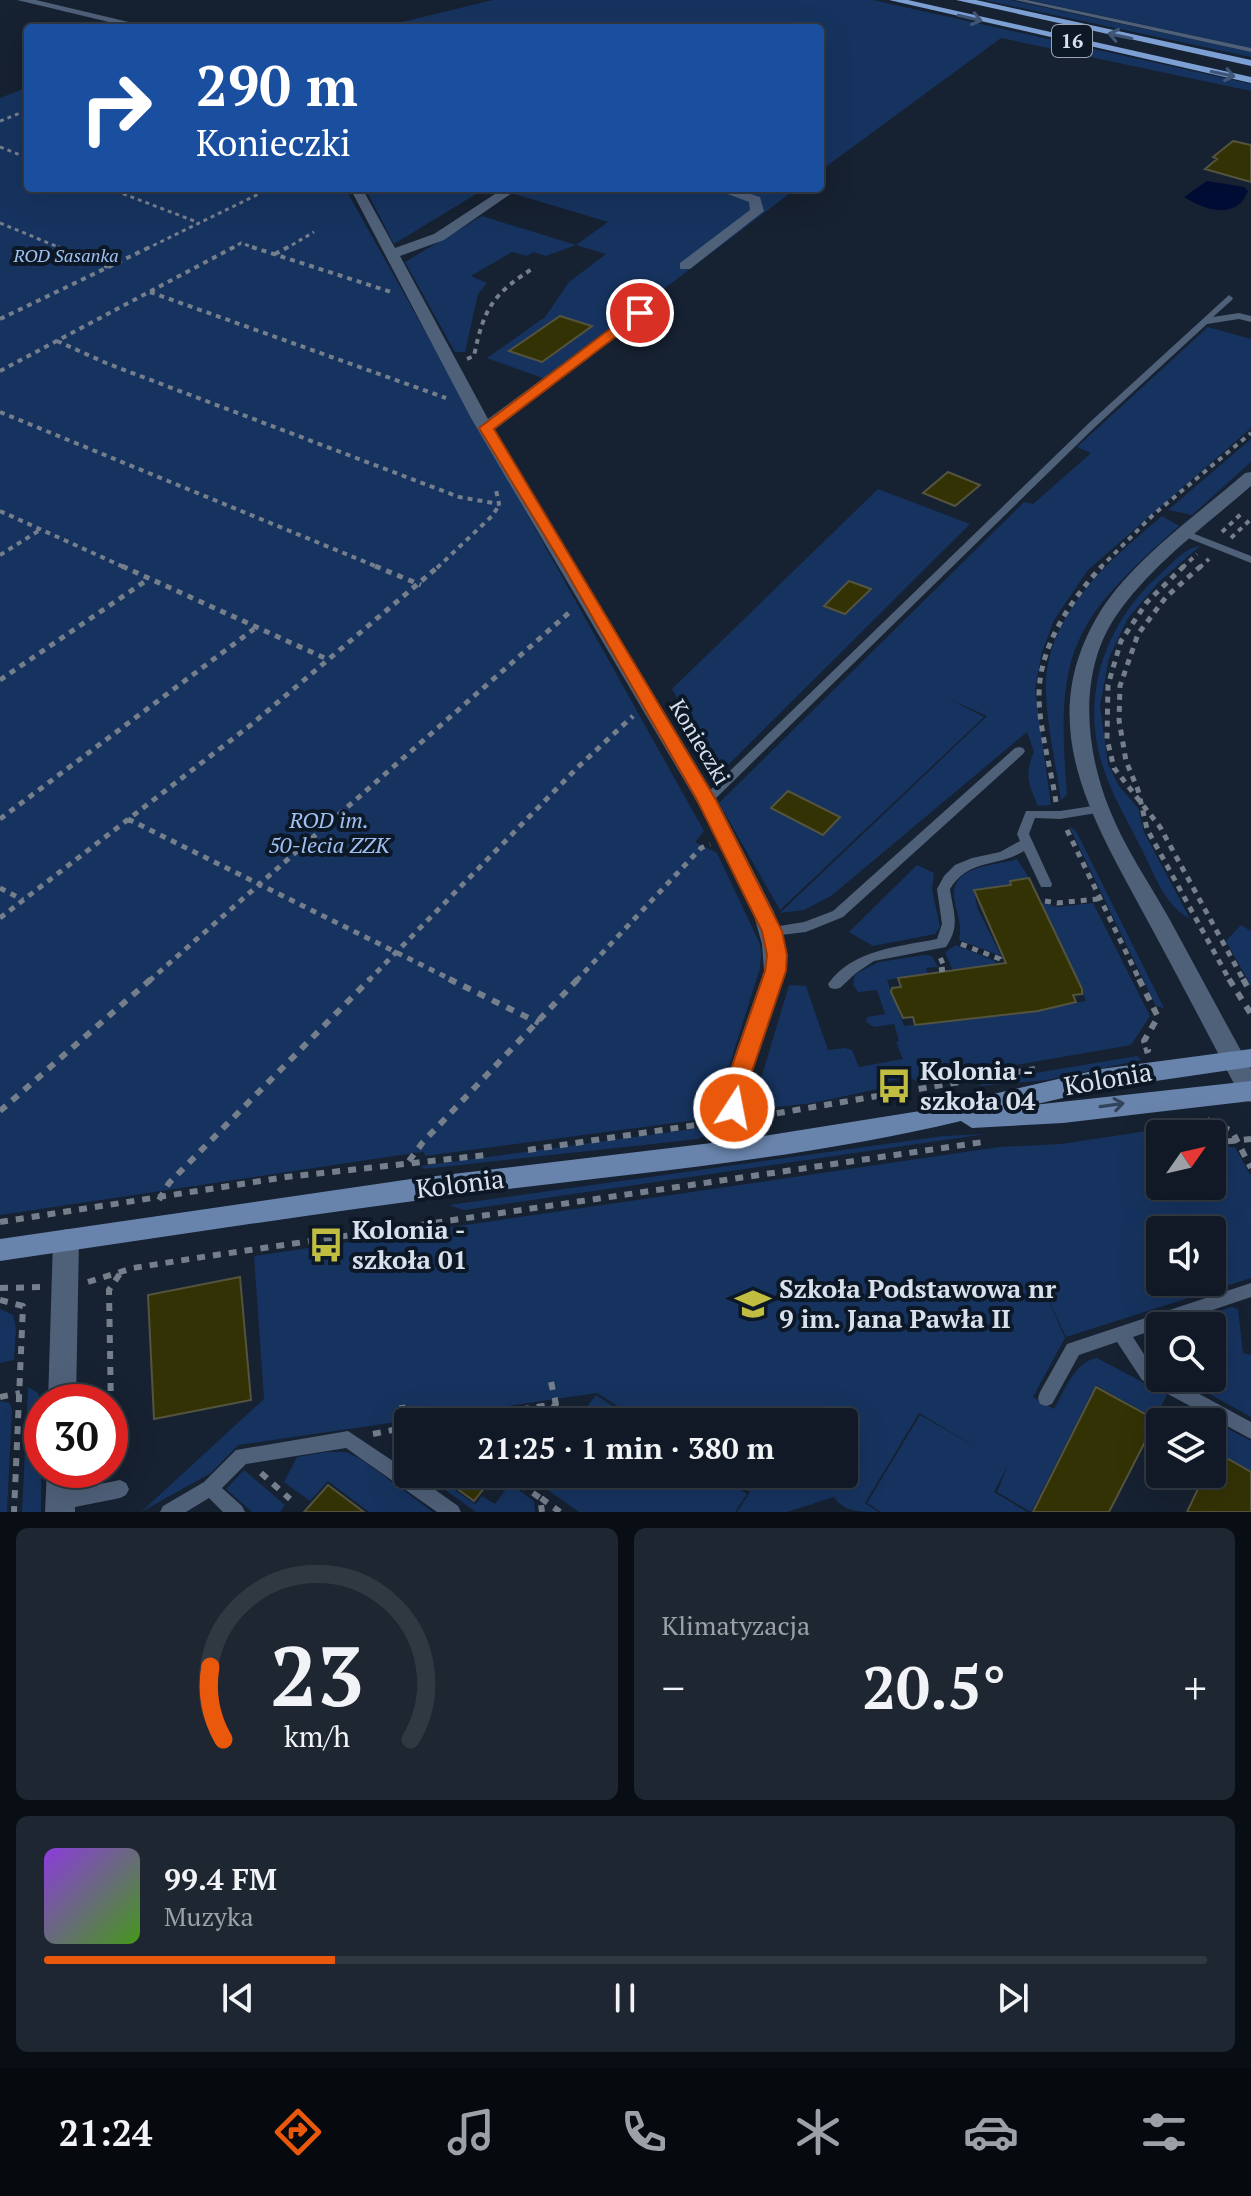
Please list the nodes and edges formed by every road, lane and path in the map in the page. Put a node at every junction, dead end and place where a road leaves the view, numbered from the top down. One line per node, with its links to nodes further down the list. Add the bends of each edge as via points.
1 (22, 0): 5 (street)
2 (894, 0): 8 (main road, 16, one-way to 8)
3 (961, 0): 7 (main road, 16, one-way to 3)
4 (1018, 0): 6 (lane)
5 (131, 24)
6 (1251, 50)
7 (1251, 63)
8 (1251, 80)
9 (24, 112): 10 (path)
10 (0, 121)
11 (0, 147): 12 (path)
12 (24, 156)
13 (119, 192): 18 (path)
14 (262, 192): 18 (path)
15 (358, 192): 22 (street, Konieczki)
16 (507, 192): 22 (street, via 429,242)
17 (730, 192): 23 (street, via 755,200 757,211)
18 (198, 222): 24 (path)
19 (0, 223): 24 (path)
20 (314, 232): 21 (path)
21 (275, 254): 26 (path, via 241,243); 27 (path)
22 (392, 254): 36 (street, Konieczki)
23 (685, 266)
24 (108, 267): 31 (path)
25 (535, 267): 36 (path, via 498,291 483,312 474,356)
26 (150, 292): 35 (path); 38 (path, via 451,399)
27 (395, 294)
28 (1229, 298): 34 (lane)
29 (0, 309): 31 (path)
30 (640, 313): 40 (street)
31 (11, 314): 32 (path)
32 (0, 319)
33 (1251, 319): 34 (lane)
34 (1207, 321): 61 (lane, via 1092,425)
35 (57, 341): 37 (path); 44 (path, via 459,497)
36 (452, 366): 40 (street, Konieczki)
37 (0, 371)
38 (444, 386)
39 (0, 412): 54 (path)
40 (486, 428): 61 (street, Konieczki)
41 (1251, 477): 49 (street)
42 (492, 478): 44 (path)
43 (509, 502): 44 (path)
44 (499, 504): 54 (path)
45 (1251, 505): 50 (path)
46 (0, 511): 48 (path)
47 (1251, 519): 50 (path)
48 (40, 529): 51 (path); 53 (path)
49 (1187, 534): 50 (lane); 63 (street, via 1119,597 1090,647 1078,711 1087,774)
50 (1216, 545): 52 (lane); 62 (path, via 1153,612 1127,661 1119,720 1126,761); 62 (path, via 1147,602 1132,620 1112,665 1107,739 1114,768)
51 (0, 555)
52 (1251, 560)
53 (147, 580): 56 (path); 58 (path)
54 (421, 585): 57 (path)
55 (578, 606): 70 (path)
56 (254, 629): 57 (path); 65 (path)
57 (329, 660): 66 (path, via 257,723)
58 (0, 680)
59 (638, 713): 78 (path)
60 (1019, 751): 76 (lane, via 838,914 806,927)
61 (707, 800): 76 (street, Konieczki)
62 (1142, 804): 81 (path, via 1160,827); 82 (path, via 1147,829)
63 (1099, 809): 64 (lane); 85 (street)
64 (1060, 815): 67 (lane, via 1030,814 1024,828); 72 (path)
65 (0, 819)
66 (128, 819): 70 (path); 73 (path)
67 (1027, 843): 69 (lane); 77 (lane, via 997,858 972,861 948,879 943,889 950,925)
68 (704, 846): 83 (path)
69 (1046, 884)
70 (260, 886): 78 (path); 88 (path)
71 (0, 888): 73 (path)
72 (1098, 899): 74 (path); 84 (path, via 1158,1017 1144,1041 1148,1050)
73 (23, 900): 75 (path)
74 (1041, 900)
75 (0, 918)
76 (772, 931): 90 (street, Konieczki, via 775,971 733,1095)
77 (945, 938): 79 (path); 80 (lane, via 929,947 871,957)
78 (397, 951): 83 (path); 101 (path)
79 (1002, 964)
80 (835, 984)
81 (1251, 993)
82 (1251, 1014)
83 (539, 1023): 98 (path)
84 (1135, 1052)
85 (1242, 1059): 87 (street); 91 (street, Kolonia, via 1101,1079)
86 (1051, 1066): 90 (path)
87 (1251, 1091): 91 (street, Kolonia, one-way to 87, via 1063,1113)
88 (0, 1111)
89 (1201, 1118): 94 (path, via 1232,1131)
90 (737, 1119): 96 (street, Konieczki); 97 (path)
91 (920, 1121): 96 (street, Kolonia)
92 (1251, 1139): 94 (path)
93 (992, 1141): 122 (path, via 121,1272 109,1290)
94 (1236, 1141): 95 (path); 100 (path)
95 (1226, 1142)
96 (745, 1149): 103 (street, Kolonia)
97 (526, 1150)
98 (414, 1153)
99 (496, 1154): 102 (path, via 286,1177)
100 (1251, 1168)
101 (162, 1193)
102 (0, 1222)
103 (66, 1240): 104 (street, Kolonia); 109 (street)
104 (0, 1250)
105 (1251, 1290): 107 (lane)
106 (0, 1300): 110 (path, via 23,1306)
107 (1121, 1333): 112 (lane, via 1073,1349); 118 (lane, via 1148,1375)
108 (551, 1382): 113 (path)
109 (62, 1384)
110 (20, 1393): 111 (path); 126 (path)
111 (0, 1397)
112 (1046, 1398)
113 (556, 1404): 116 (path); 117 (path)
114 (402, 1405): 115 (path)
115 (402, 1408)
116 (531, 1408)
117 (553, 1408)
118 (1251, 1431)
119 (210, 1488): 127 (lane); 128 (lane); 129 (lane, via 242,1456 348,1439)
120 (526, 1488): 123 (path)
121 (279, 1489): 124 (path)
122 (116, 1490): 125 (lane)
123 (540, 1498): 130 (path); 131 (path)
124 (290, 1499)
125 (60, 1506)
126 (14, 1512)
127 (169, 1512)
128 (236, 1512)
129 (452, 1512)
130 (542, 1512)
131 (560, 1512)

